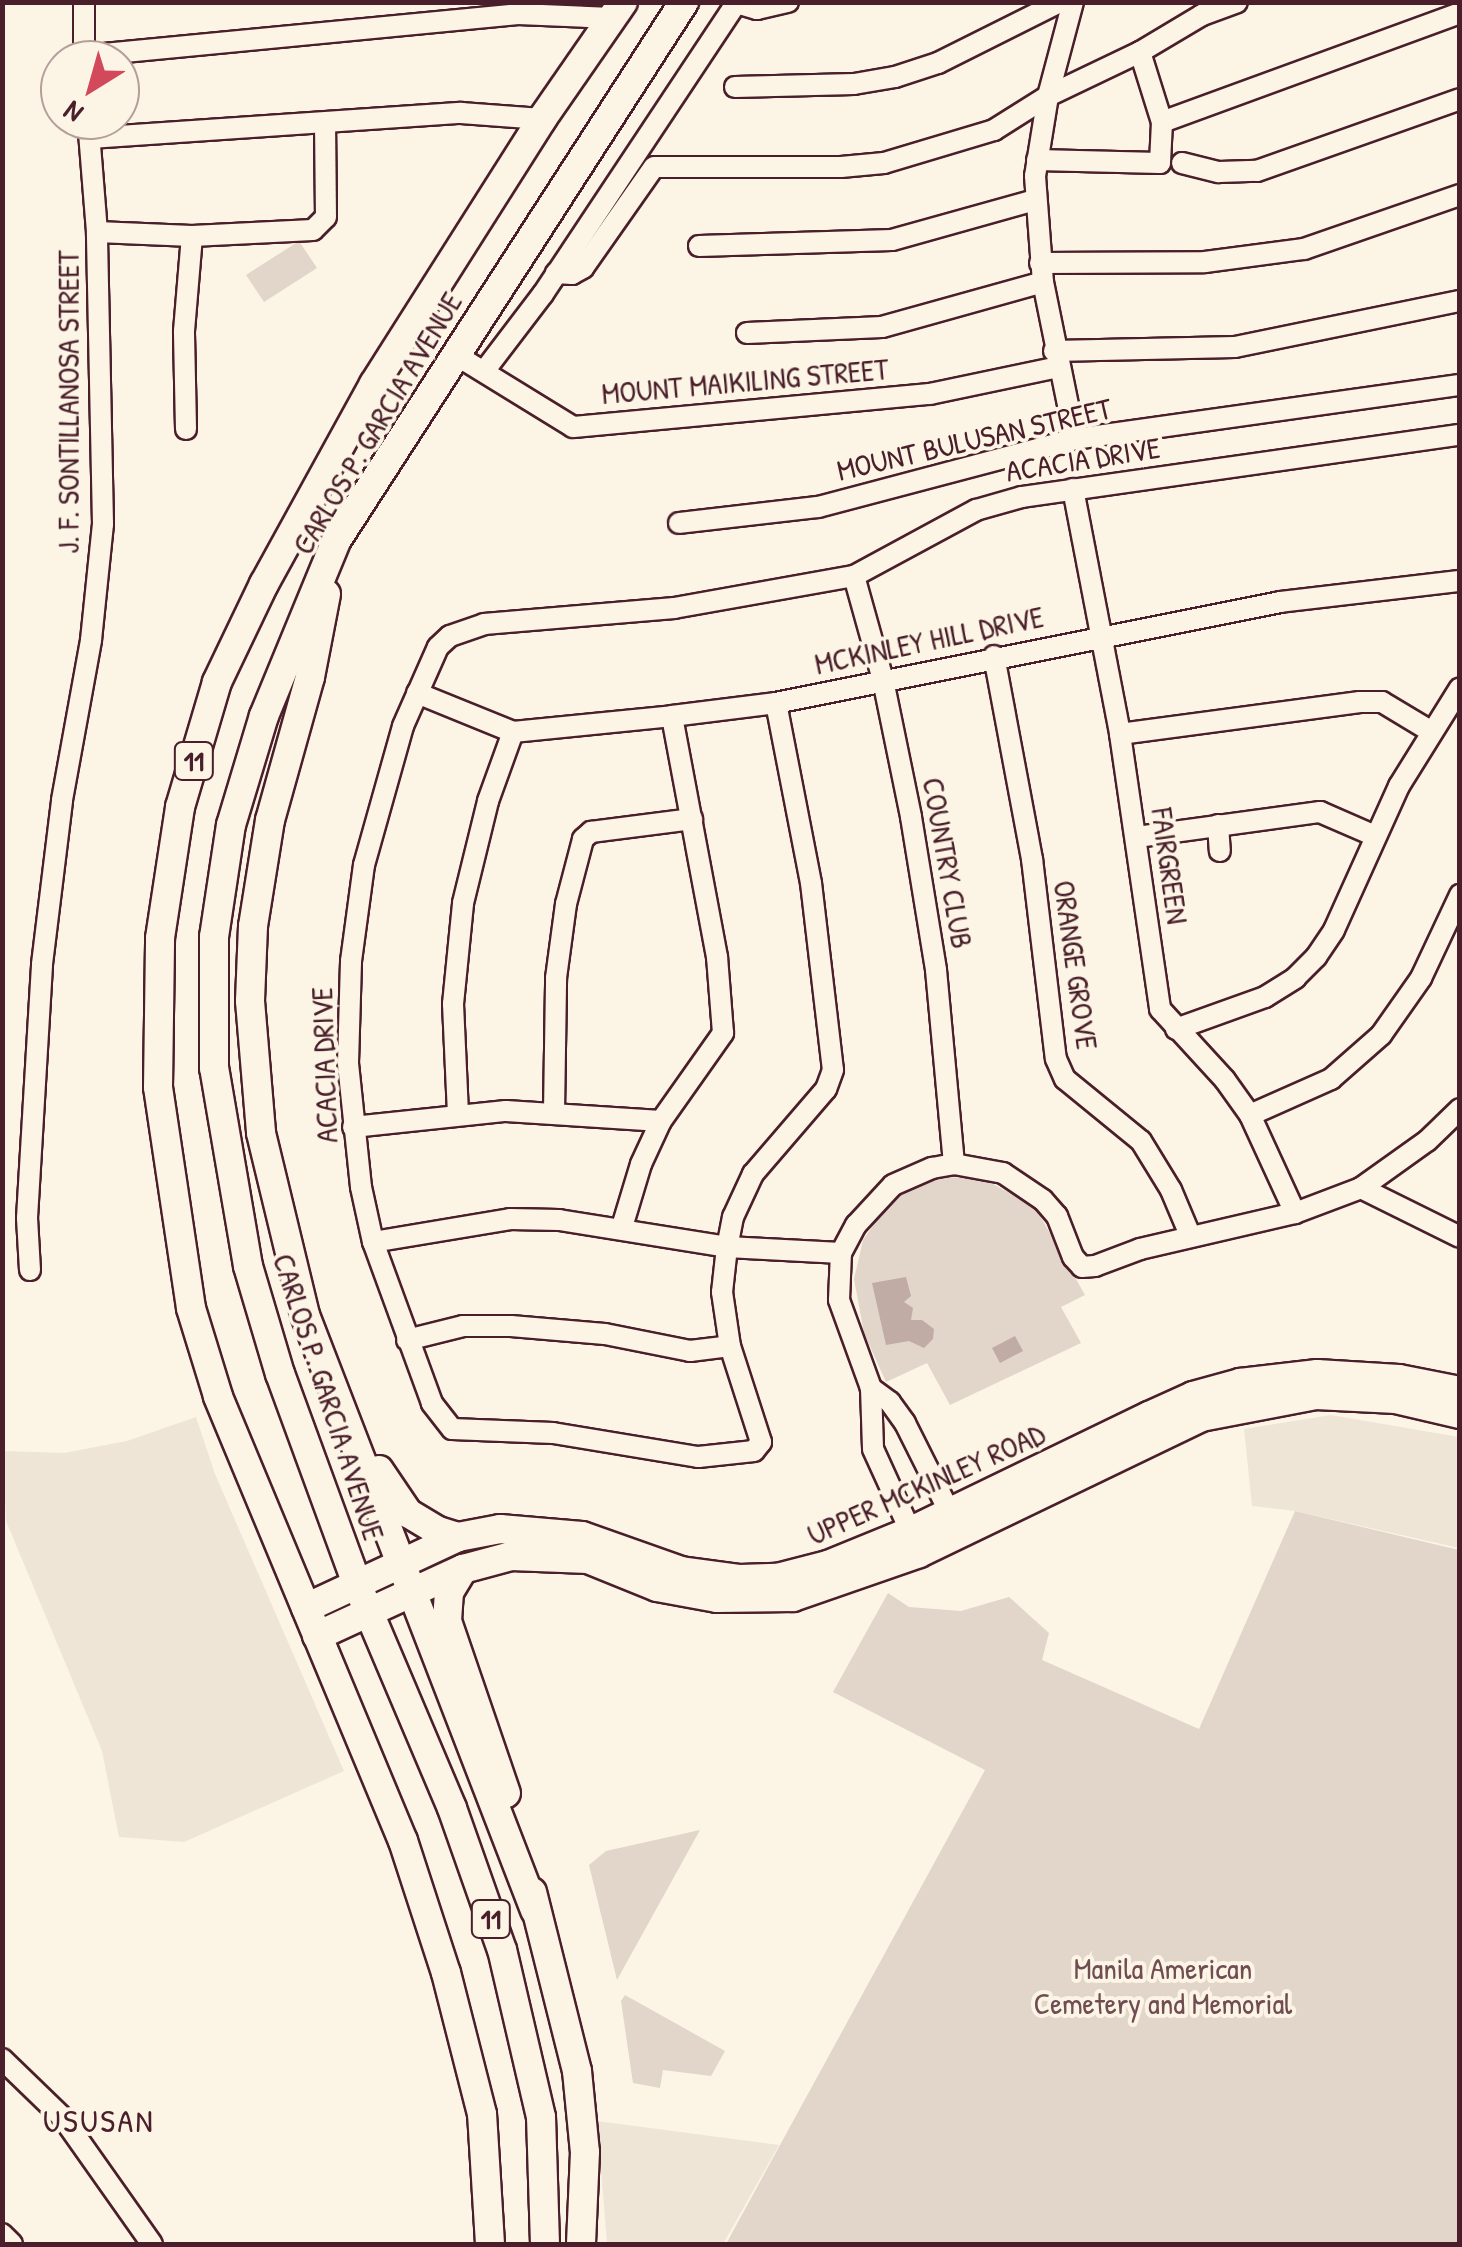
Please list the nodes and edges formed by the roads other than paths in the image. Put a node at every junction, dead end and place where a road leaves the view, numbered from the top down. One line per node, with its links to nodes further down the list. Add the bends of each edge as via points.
1 (84, 2): 10 (street)
2 (684, 2): 32 (main road, CARLOS P. GARCIA AVENUE / 11)
3 (788, 2): 7 (street, via 756,9)
4 (1060, 2): 13 (street, via 896,77)
5 (1073, 2): 14 (street)
6 (1238, 2): 12 (street, via 1202,14)
7 (736, 3): 29 (street)
8 (617, 10): 11 (street); 16 (main road, CARLOS P. GARCIA AVENUE / 11)
9 (1460, 13): 17 (street)
10 (84, 40)
11 (140, 52)
12 (1140, 52): 14 (street); 17 (street)
13 (735, 87)
14 (1048, 96): 21 (street); 29 (street, via 994,130 884,163 654,167 582,268)
15 (1460, 98): 22 (street, via 1256,171)
16 (542, 120): 18 (street, via 460,113); 89 (main road, CARLOS P. GARCIA AVENUE / 11, via 374,384 264,584 217,682 180,807 160,938 158,1087 186,1286 218,1396)
17 (1162, 122): 21 (street, via 1160,163)
18 (325, 124): 19 (street); 26 (street, via 322,225)
19 (140, 128)
20 (90, 140): 25 (street, J. F. SONTILLANOSA STREET)
21 (1038, 160): 24 (street)
22 (1182, 163)
23 (1460, 196): 28 (street, via 1304,249)
24 (1035, 200): 27 (street, via 892,240); 28 (street)
25 (97, 232): 26 (street); 76 (street, J. F. SONTILLANOSA STREET, via 103,524 42,964 27,1218)
26 (192, 236): 36 (street, via 184,330)
27 (699, 246)
28 (1042, 272): 31 (street, via 882,327); 33 (street)
29 (556, 273): 34 (street)
30 (1460, 301): 33 (street, MOUNT MAIKILING STREET, via 1235,347)
31 (746, 332)
32 (456, 355): 34 (street, MOUNT MAIKILING STREET); 41 (main road, CARLOS P. GARCIA AVENUE / 11)
33 (1056, 359): 34 (street, MOUNT MAIKILING STREET, via 930,394 573,428); 38 (street)
34 (484, 370)
35 (1460, 385): 38 (street, MOUNT BULUSAN STREET)
36 (186, 429)
37 (1460, 435): 39 (street, ACACIA DRIVE)
38 (1075, 440): 40 (street, MOUNT BULUSAN STREET, via 818,507)
39 (1073, 489): 42 (street, ACACIA DRIVE, via 976,510); 44 (street, FAIRGREEN)
40 (679, 522)
41 (336, 541): 79 (main road, via 316,653 270,820 250,964 254,1078 267,1168); 87 (main road, CARLOS P. GARCIA AVENUE / 11, via 264,716 231,826 214,937 214,1068 248,1266)
42 (854, 576): 46 (street, COUNTRY CLUB); 48 (street, ACACIA DRIVE, via 674,608 466,628 438,648)
43 (1459, 581): 44 (street, MCKINLEY HILL DRIVE, via 1280,602)
44 (1100, 636): 45 (street, MCKINLEY HILL DRIVE); 53 (street, FAIRGREEN)
45 (994, 656): 46 (street, MCKINLEY HILL DRIVE); 71 (street, ORANGE GROVE, via 1032,859 1056,1059 1064,1078 1141,1141)
46 (883, 680): 49 (street, MCKINLEY HILL DRIVE); 67 (street, COUNTRY CLUB, via 936,970)
47 (1460, 688): 52 (street)
48 (416, 692): 51 (street, MCKINLEY HILL DRIVE); 66 (street, ACACIA DRIVE, via 364,864 348,1011)
49 (776, 703): 50 (street, MCKINLEY HILL DRIVE); 74 (street, ACACIA DRIVE, via 811,883 833,1070 826,1089 754,1174)
50 (672, 716): 51 (street, MCKINLEY HILL DRIVE); 54 (street)
51 (513, 732): 62 (street, via 463,903 454,1004)
52 (1432, 732): 53 (street, via 1382,702 1360,702); 56 (street)
53 (1120, 734): 57 (street, FAIRGREEN)
54 (692, 819): 61 (street, via 591,832 583,839 556,978); 65 (street, via 723,1033)
55 (1218, 824): 56 (street, via 1320,812); 57 (street); 58 (street)
56 (1374, 835): 60 (street, via 1334,930 1295,978 1240,1010)
57 (1136, 836): 60 (street, FAIRGREEN, via 1160,1009)
58 (1220, 851)
59 (1460, 894): 64 (street, via 1422,978 1381,1036 1331,1079)
60 (1176, 1029): 64 (street, FAIRGREEN)
61 (554, 1112): 62 (street); 65 (street)
62 (458, 1114): 66 (street)
63 (1457, 1115): 68 (street)
64 (1250, 1116): 69 (street, FAIRGREEN)
65 (660, 1120): 70 (street)
66 (353, 1128): 73 (street, ACACIA DRIVE)
67 (954, 1164): 71 (street, via 1002,1173 1043,1200 1082,1266); 75 (street, via 893,1184 856,1225)
68 (1360, 1188): 69 (street); 72 (street)
69 (1295, 1213): 71 (street)
70 (622, 1227): 73 (street, via 510,1219); 74 (street)
71 (1190, 1235)
72 (1460, 1237)
73 (373, 1242): 77 (street, ACACIA DRIVE)
74 (727, 1247): 75 (street); 78 (street, ACACIA DRIVE, via 722,1292)
75 (842, 1254): 80 (street, via 839,1300)
76 (30, 1270)
77 (407, 1340): 78 (street, via 463,1326 511,1326 605,1334 690,1351); 78 (street, ACACIA DRIVE, via 432,1403 452,1429 553,1433 698,1457 754,1450 761,1442)
78 (730, 1346)
79 (319, 1352): 83 (main road, via 395,1499 429,1527); 85 (main road)
80 (871, 1388): 82 (street, via 898,1411); 84 (street, via 873,1449)
81 (1458, 1402): 82 (main road, UPPER MCKINLEY ROAD, via 1316,1396 1242,1407 1202,1417)
82 (955, 1524): 84 (main road, UPPER MCKINLEY ROAD)
83 (458, 1538): 84 (main road, UPPER MCKINLEY ROAD, via 500,1529 582,1536 681,1570 760,1579); 85 (main road, UPPER MCKINLEY ROAD)
84 (915, 1542): 86 (main road, UPPER MCKINLEY ROAD, via 812,1593 758,1601 677,1592 567,1556 511,1556)
85 (399, 1564): 87 (main road, UPPER MCKINLEY ROAD); 88 (main road)
86 (463, 1569): 88 (main road, UPPER MCKINLEY ROAD); 92 (main road, via 449,1592 447,1621 494,1754)
87 (357, 1584): 89 (main road, UPPER MCKINLEY ROAD); 90 (main road, CARLOS P. GARCIA AVENUE / 11)
88 (411, 1591): 90 (main road, UPPER MCKINLEY ROAD); 92 (main road)
89 (306, 1608): 91 (main road, CARLOS P. GARCIA AVENUE / 11)
90 (368, 1612): 91 (main road, UPPER MCKINLEY ROAD); 98 (main road, CARLOS P. GARCIA AVENUE / 11, via 452,1808 502,1950 541,2117)
91 (317, 1636): 97 (main road, CARLOS P. GARCIA AVENUE / 11, via 403,1841 446,1972 482,2114)
92 (535, 1910): 99 (main road, via 577,2071 584,2152)
93 (2, 2059): 96 (street, via 63,2118)
94 (2, 2234): 95 (street)
95 (12, 2244)
96 (152, 2244)
97 (490, 2244)
98 (545, 2244)
99 (581, 2244)

